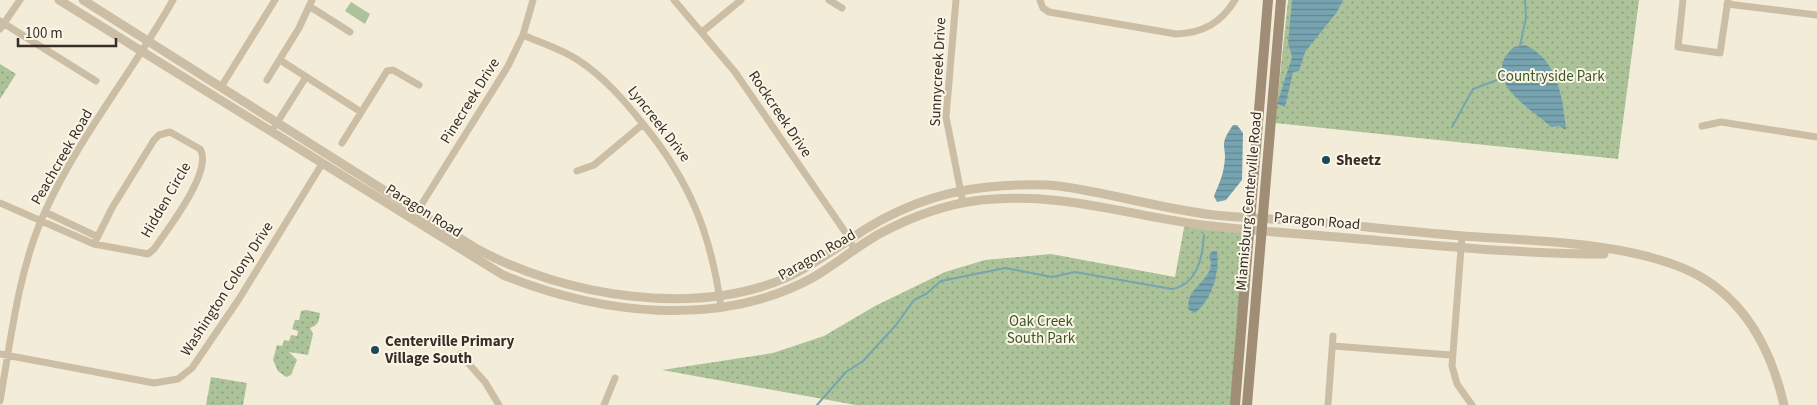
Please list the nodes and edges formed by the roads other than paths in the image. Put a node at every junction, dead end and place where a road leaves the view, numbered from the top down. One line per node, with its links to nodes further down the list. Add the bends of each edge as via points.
1 (20, 0): 21 (street)
2 (59, 0): 26 (street, Paragon Road)
3 (83, 0): 25 (street, Paragon Road)
4 (173, 0): 25 (street, Peachcreek Road)
5 (275, 0): 34 (street)
6 (533, 0): 24 (street, Pinecreek Drive)
7 (674, 0): 23 (street, Rockcreek Drive)
8 (741, 0): 23 (street)
9 (829, 0): 19 (street)
10 (956, 0): 44 (street, Sunnycreek Drive, via 946,117)
11 (1040, 0): 12 (street, via 1049,12 1176,34 1196,32 1213,25)
12 (1235, 0)
13 (1268, 0): 28 (main road, Miamisburg Centerville Road)
14 (1281, 0): 29 (main road, Miamisburg Centerville Road)
15 (1679, 0): 16 (street)
16 (1683, 0): 17 (street, via 1678,47 1720,53)
17 (1728, 2): 20 (street)
18 (311, 3): 22 (street); 27 (street)
19 (842, 8)
20 (1817, 15)
21 (1, 24): 32 (street)
22 (350, 32)
23 (702, 32): 55 (street, Rockcreek Drive, via 735,72)
24 (523, 35): 37 (street, Lyncreek Drive, via 565,53 592,70 614,89); 47 (street, Pinecreek Drive, via 499,80)
25 (148, 40): 26 (street, Peachcreek Road); 34 (street, Paragon Road)
26 (141, 52): 39 (street, Paragon Road); 48 (street, Peachcreek Road)
27 (280, 60): 30 (street); 31 (street)
28 (1262, 76): 29 (main road); 49 (main road, Miamisburg Centerville Road)
29 (1274, 77): 49 (main road, Miamisburg Centerville Road)
30 (306, 78): 35 (street); 36 (street)
31 (267, 80)
32 (96, 81)
33 (419, 85): 35 (street, via 393,70 387,70)
34 (221, 87): 36 (street, Paragon Road)
35 (361, 112): 41 (street)
36 (278, 122): 39 (street); 47 (street, Paragon Road)
37 (644, 124): 43 (street, via 594,165); 62 (street, Lyncreek Drive, via 680,175 700,215)
38 (1702, 126): 40 (street, via 1721,122)
39 (270, 132): 42 (street, Paragon Road)
40 (1817, 137)
41 (342, 143)
42 (322, 164): 63 (street, Paragon Road, via 472,258 525,284 567,296 635,308); 68 (street, Washington Colony Drive, via 238,299 183,377 154,383)
43 (577, 171)
44 (959, 191): 46 (street, Sunnycreek Drive); 49 (street, Paragon Road, via 988,187 1056,186 1214,215); 55 (street, Paragon Road, via 903,209)
45 (0, 203): 50 (street, Hidden Circle)
46 (963, 203): 51 (street, Paragon Road, via 1017,197 1064,200 1193,224); 59 (street, Paragon Road, via 926,213 879,234)
47 (418, 210): 62 (street, Paragon Road, via 494,258 553,281 670,300)
48 (45, 212): 50 (street, Peachcreek Road); 53 (street)
49 (1257, 217): 51 (main road, Miamisburg Centerville Road); 52 (main road, Miamisburg Centerville Road); 54 (street, Paragon Road)
50 (41, 221): 57 (street, Hidden Circle); 68 (street, Peachcreek Road, via 24,272)
51 (1250, 229): 52 (street, Paragon Road); 70 (main road, Miamisburg Centerville Road)
52 (1262, 230): 58 (street, Paragon Road); 72 (main road, Miamisburg Centerville Road)
53 (96, 236): 57 (street, Hidden Circle); 57 (street, Hidden Circle, via 159,135 170,132 200,149 204,161 197,181 151,252 144,254)
54 (1462, 236): 56 (street, Paragon Road); 58 (street)
55 (850, 239): 59 (street, Rockcreek Drive); 62 (street, Paragon Road, via 788,277)
56 (1523, 240): 60 (street); 61 (street, Paragon Road)
57 (94, 244)
58 (1461, 248): 60 (street, Paragon Road); 69 (street)
59 (854, 251): 63 (street, Paragon Road, via 811,278 766,298)
60 (1522, 252): 61 (street, Paragon Road)
61 (1631, 254): 80 (street, Paragon Road, via 1689,271 1714,286 1736,306 1767,350)
62 (719, 294): 63 (street, Lyncreek Drive)
63 (721, 307)
64 (1333, 336): 65 (street)
65 (1333, 346): 69 (street); 78 (street)
66 (0, 354): 68 (street, Washington Colony Drive)
67 (460, 354): 74 (street, via 485,382)
68 (8, 355): 73 (street, Peachcreek Road)
69 (1451, 355): 79 (street, via 1457,384)
70 (1238, 377): 72 (main road); 76 (main road, Miamisburg Centerville Road)
71 (615, 378): 75 (street)
72 (1249, 378): 77 (main road, Miamisburg Centerville Road)
73 (0, 401)
74 (499, 405)
75 (604, 405)
76 (1235, 405)
77 (1247, 405)
78 (1328, 405)
79 (1472, 405)
80 (1784, 405)

